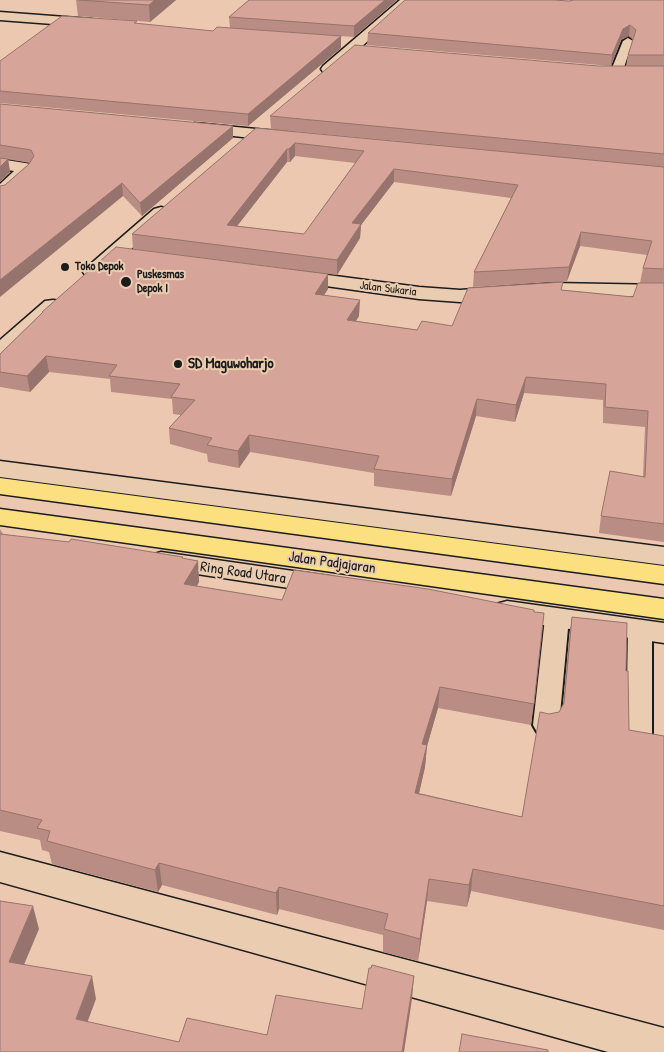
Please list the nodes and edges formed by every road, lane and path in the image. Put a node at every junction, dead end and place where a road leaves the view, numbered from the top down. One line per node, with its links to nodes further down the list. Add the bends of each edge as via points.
1 (408, 0): 9 (street)
2 (59, 5): 4 (street)
3 (0, 16): 4 (street)
4 (39, 19): 5 (street)
5 (109, 24)
6 (628, 41): 8 (lane)
7 (597, 72): 8 (street)
8 (622, 72)
9 (314, 82)
10 (269, 121): 12 (street)
11 (176, 126): 12 (street)
12 (254, 134): 13 (street); 14 (street)
13 (303, 139)
14 (239, 146)
15 (0, 164): 16 (street, via 25,168)
16 (0, 192)
17 (173, 203): 18 (street)
18 (114, 254): 19 (street); 21 (street)
19 (141, 256)
20 (275, 274): 22 (street, Jalan Sukaria, via 460,296 553,289)
21 (84, 280)
22 (664, 291)
23 (68, 293): 24 (street)
24 (0, 351)
25 (0, 469): 26 (street)
26 (53, 484): 27 (highway); 31 (street); 32 (highway)
27 (0, 486)
28 (0, 517): 30 (highway, Jalan Padjajaran)
29 (0, 539): 30 (street, Ring Road Utara)
30 (191, 555): 33 (highway, Jalan Padjajaran); 34 (street, Ring Road Utara)
31 (664, 556)
32 (664, 575)
33 (664, 609)
34 (557, 618): 35 (street, Ring Road Utara); 36 (lane)
35 (652, 631): 37 (lane)
36 (546, 725)
37 (639, 744)
38 (0, 867): 39 (street)
39 (664, 1048)

